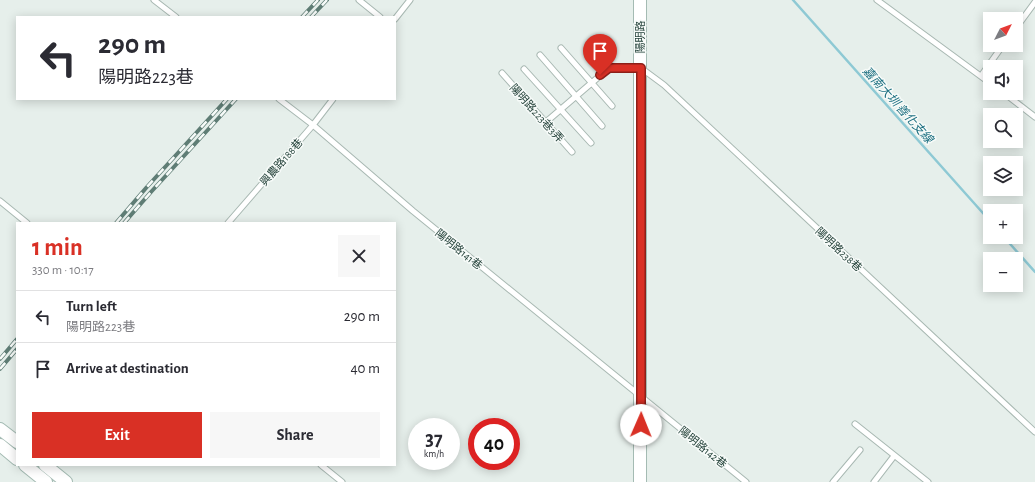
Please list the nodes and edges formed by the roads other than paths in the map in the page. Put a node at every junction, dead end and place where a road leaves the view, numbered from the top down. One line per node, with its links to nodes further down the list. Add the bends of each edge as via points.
1 (154, 0): 7 (lane)
2 (359, 0): 8 (lane)
3 (410, 0): 9 (lane)
4 (640, 0): 16 (street, 陽明路)
5 (877, 0): 19 (lane)
6 (1035, 2): 10 (lane)
7 (175, 16)
8 (379, 16)
9 (396, 18)
10 (1023, 18)
11 (589, 47): 15 (lane)
12 (562, 48): 20 (lane)
13 (998, 52): 19 (lane)
14 (540, 55): 21 (lane)
15 (609, 68): 16 (lane); 20 (lane)
16 (641, 68): 36 (street, 陽明路); 39 (lane, 陽明路238巷, via 664,85)
17 (524, 69): 26 (lane)
18 (502, 73): 28 (lane, 陽明路223巷3弄)
19 (981, 76)
20 (592, 82): 21 (lane); 25 (lane)
21 (576, 96): 26 (lane); 30 (lane)
22 (280, 100): 29 (lane, 陽明路141巷)
23 (332, 100): 29 (lane, 興農路188巷)
24 (1013, 100): 27 (lane)
25 (612, 106)
26 (560, 110): 28 (lane); 31 (lane)
27 (1035, 116)
28 (546, 122): 32 (lane, 陽明路223巷3弄)
29 (312, 125): 35 (lane, 興農路188巷); 36 (lane, 陽明路141巷)
30 (602, 126)
31 (591, 143)
32 (572, 152)
33 (0, 201): 34 (lane)
34 (27, 222)
35 (229, 222)
36 (641, 397): 51 (street, 陽明路); 52 (lane, 陽明路142巷)
37 (855, 424): 43 (lane)
38 (0, 428): 40 (street)
39 (1035, 432)
40 (16, 441)
41 (3, 449): 44 (street)
42 (860, 450): 53 (lane)
43 (894, 456): 54 (lane); 55 (lane)
44 (16, 457)
45 (28, 466): 48 (street)
46 (46, 466): 49 (street)
47 (322, 466): 50 (lane)
48 (46, 482)
49 (66, 482)
50 (342, 482)
51 (640, 482)
52 (746, 482)
53 (833, 482)
54 (874, 482)
55 (928, 482)

